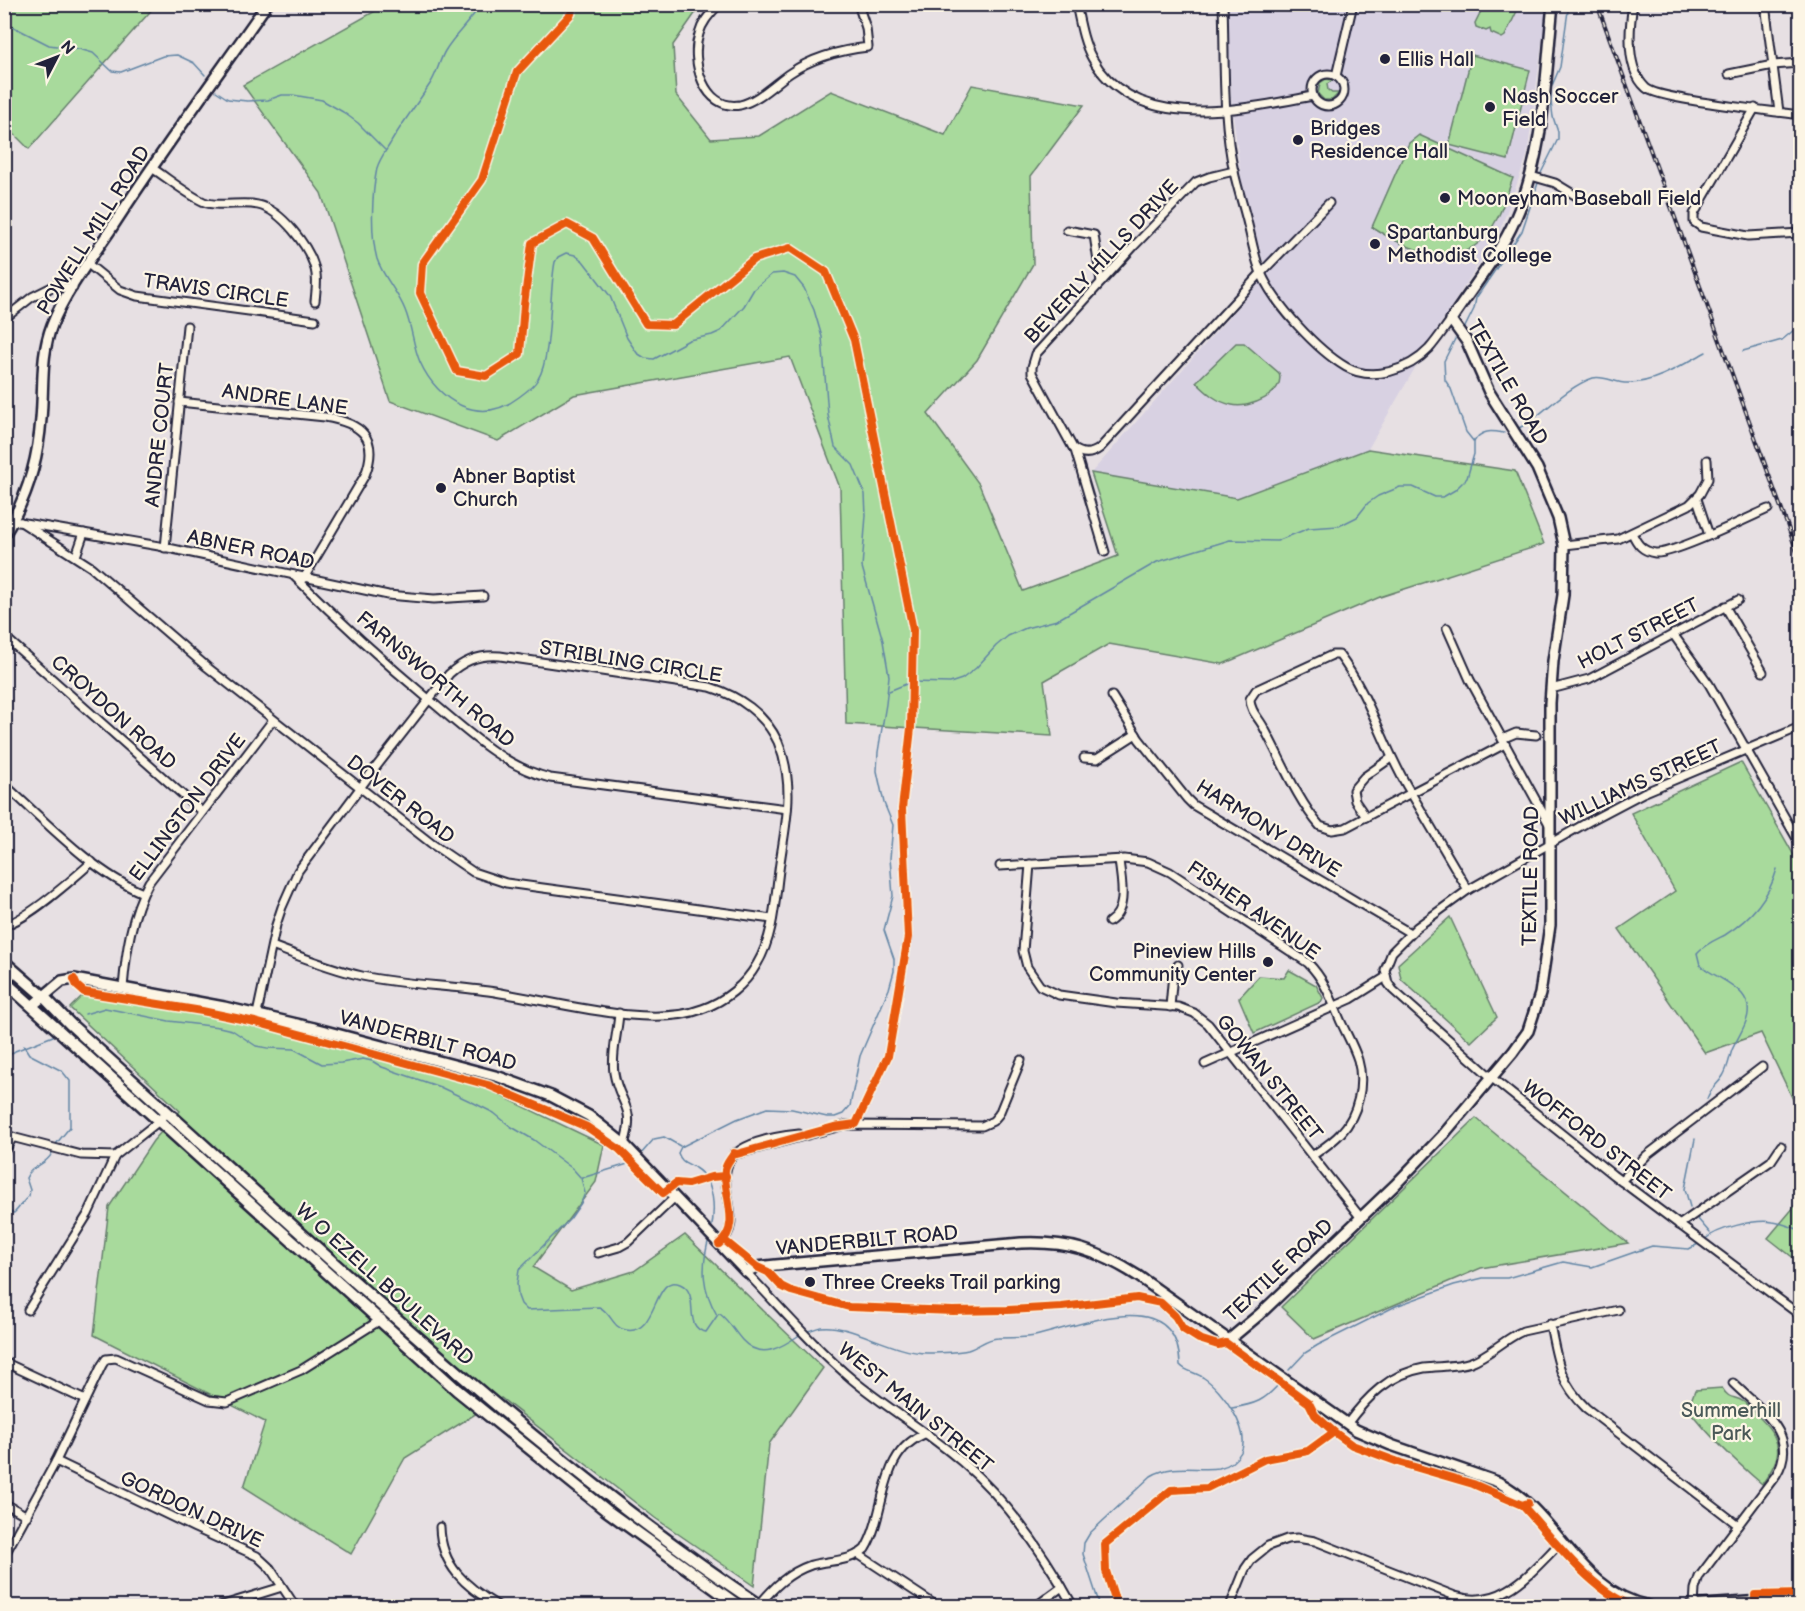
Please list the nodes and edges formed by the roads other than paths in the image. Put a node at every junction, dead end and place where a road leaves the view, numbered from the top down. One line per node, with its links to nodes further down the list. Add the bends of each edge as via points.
1 (267, 4): 19 (street, POWELL MILL ROAD)
2 (719, 4): 3 (street, via 701,28 696,60 709,92 727,104 748,102 805,64 868,47)
3 (858, 4)
4 (1076, 4): 16 (street, via 1092,58 1119,89 1146,104 1161,107 1192,111)
5 (1223, 4): 16 (street)
6 (1353, 4): 13 (street)
7 (1553, 4): 21 (street)
8 (1633, 4): 15 (street, via 1630,44 1645,88 1678,99)
9 (1765, 4): 11 (street)
10 (1800, 63): 11 (street)
11 (1773, 65): 12 (street); 17 (street)
12 (1729, 74)
13 (1336, 76): 14 (street, via 1318,78); 14 (street, via 1343,86 1340,101 1323,105)
14 (1313, 96): 16 (street)
15 (1755, 108): 17 (street); 25 (street, via 1694,219 1701,226 1749,236)
16 (1227, 109): 20 (street)
17 (1779, 112): 18 (street)
18 (1800, 115)
19 (153, 168): 26 (street, POWELL MILL ROAD); 30 (street, TRAVIS CIRCLE, via 205,202 257,204 275,212 293,231 316,269)
20 (1234, 171): 27 (street); 28 (street, BEVERLY HILLS DRIVE, via 1196,183)
21 (1531, 176): 22 (street, via 1555,183); 33 (street, via 1506,237)
22 (1582, 200)
23 (1329, 203): 27 (street)
24 (1067, 230): 28 (street, via 1094,236)
25 (1800, 233)
26 (88, 264): 29 (street, POWELL MILL ROAD); 32 (street, TRAVIS CIRCLE, via 120,290 137,296)
27 (1261, 273): 33 (street, via 1303,332 1352,370 1374,373 1411,364); 36 (street, via 1100,448 1088,453)
28 (1101, 282): 36 (street, BEVERLY HILLS DRIVE, via 1036,354 1032,367 1035,380)
29 (72, 288): 31 (street, via 54,286); 41 (street, POWELL MILL ROAD, via 52,324 45,351 33,471)
30 (315, 301)
31 (4, 319)
32 (315, 320)
33 (1451, 320): 46 (street, TEXTILE ROAD, via 1467,342 1489,392 1537,468 1558,518)
34 (187, 326): 35 (street, ANDRE COURT)
35 (179, 402): 47 (street, ANDRE COURT); 51 (street, ANDRE LANE, via 325,417 349,422 361,430 370,451 365,475)
36 (1075, 450): 48 (street, BEVERLY HILLS DRIVE)
37 (1707, 460): 38 (street, via 1708,479)
38 (1696, 499): 43 (street); 45 (street)
39 (1768, 509): 45 (street)
40 (4, 514): 41 (street, DOVER ROAD)
41 (17, 521): 42 (street, ABNER ROAD); 44 (street, POWELL MILL ROAD); 49 (street, DOVER ROAD)
42 (84, 533): 47 (street, ABNER ROAD); 49 (street)
43 (1632, 533): 45 (street, via 1638,545 1656,553); 46 (street, via 1611,541)
44 (4, 535)
45 (1709, 535)
46 (1564, 545): 59 (street, TEXTILE ROAD, via 1563,595)
47 (165, 548): 50 (street, ABNER ROAD)
48 (1105, 552)
49 (76, 556): 62 (street, DOVER ROAD)
50 (293, 575): 51 (street, ABNER ROAD); 61 (street, FARNSWORTH ROAD)
51 (304, 578): 52 (street, ABNER ROAD, via 388,596)
52 (483, 596)
53 (1738, 600): 54 (street, HOLT STREET)
54 (1725, 606): 56 (street, HOLT STREET); 58 (street)
55 (1447, 628): 66 (street)
56 (1673, 634): 59 (street, HOLT STREET, via 1589,679); 67 (street, via 1709,684)
57 (4, 636): 74 (street, CROYDON ROAD)
58 (1763, 672)
59 (1551, 689): 76 (street, TEXTILE ROAD)
60 (1112, 696): 64 (street, HARMONY DRIVE)
61 (430, 700): 71 (street, STRIBLING CIRCLE); 73 (street, FARNSWORTH ROAD, via 512,763 537,774); 73 (street, STRIBLING CIRCLE, via 456,668 472,658 491,655 710,687 743,702 772,732 786,771)
62 (273, 720): 71 (street, DOVER ROAD); 74 (street, ELLINGTON DRIVE)
63 (1800, 727): 67 (street, WILLIAMS STREET)
64 (1136, 734): 68 (street, via 1097,759); 88 (street, HARMONY DRIVE, via 1194,805)
65 (1536, 735): 66 (street, via 1516,734)
66 (1503, 741): 72 (street); 76 (street)
67 (1746, 750): 77 (street, WILLIAMS STREET, via 1643,793); 78 (street)
68 (1084, 758)
69 (1391, 758): 72 (street); 75 (street, via 1353,790); 75 (street, via 1358,683 1337,654 1286,675 1251,696 1251,707 1318,824 1325,829 1342,830)
70 (4, 784): 80 (street)
71 (360, 788): 85 (street, DOVER ROAD, via 454,860 498,882); 89 (street, STRIBLING CIRCLE, via 298,871 282,907)
72 (1411, 793): 75 (street); 83 (street)
73 (787, 809): 85 (street, STRIBLING CIRCLE)
74 (202, 812): 84 (street, ELLINGTON DRIVE)
75 (1366, 817)
76 (1551, 827): 77 (street, TEXTILE ROAD)
77 (1551, 843): 83 (street, WILLIAMS STREET); 105 (street, TEXTILE ROAD, via 1550,925 1540,994 1528,1031)
78 (1800, 844)
79 (1119, 860): 81 (street, FISHER AVENUE); 86 (street, via 1122,904 1119,914); 97 (street, FISHER AVENUE, via 1160,866 1299,956 1316,970)
80 (92, 862): 84 (street); 87 (street, via 34,908)
81 (1030, 864): 82 (street, FISHER AVENUE); 98 (street, GOWAN STREET, via 1023,951 1027,967 1040,986 1059,995)
82 (1000, 866)
83 (1468, 890): 88 (street, WILLIAMS STREET)
84 (143, 893): 94 (street, ELLINGTON DRIVE, via 130,933)
85 (772, 920): 99 (street, STRIBLING CIRCLE, via 758,964 739,986 716,1003 675,1016)
86 (1109, 922)
87 (4, 924)
88 (1410, 933): 92 (street, WILLIAMS STREET, via 1388,957)
89 (272, 946): 99 (street, STRIBLING CIRCLE, via 363,976 489,991); 100 (street, STRIBLING CIRCLE)
90 (4, 962): 95 (main road, W O EZELL BOULEVARD)
91 (1178, 965): 98 (street, via 1173,973)
92 (1386, 977): 97 (street); 105 (street, WOFFORD STREET, via 1393,990)
93 (4, 981): 96 (main road, W O EZELL BOULEVARD)
94 (123, 988): 95 (street, VANDERBILT ROAD, via 70,979); 100 (street, VANDERBILT ROAD)
95 (43, 996): 96 (street, VANDERBILT ROAD); 106 (main road, W O EZELL BOULEVARD)
96 (32, 1006): 107 (main road, W O EZELL BOULEVARD)
97 (1334, 1006): 101 (street); 114 (street, FISHER AVENUE, via 1357,1057 1360,1088 1346,1128)
98 (1170, 1007): 101 (street, GOWAN STREET, via 1201,1018)
99 (619, 1013): 110 (street, via 613,1063 629,1112)
100 (257, 1014): 110 (street, VANDERBILT ROAD, via 531,1087 583,1113)
101 (1231, 1054): 103 (street); 114 (street, GOWAN STREET)
102 (1022, 1060): 119 (street, via 999,1114 986,1125 849,1125 734,1153 725,1172 729,1229)
103 (1205, 1064)
104 (1762, 1067): 115 (street, via 1647,1155)
105 (1492, 1078): 115 (street, WOFFORD STREET); 117 (street, TEXTILE ROAD, via 1416,1165)
106 (167, 1112): 107 (street); 124 (main road, W O EZELL BOULEVARD)
107 (159, 1121): 113 (street); 126 (main road, W O EZELL BOULEVARD)
108 (4, 1135): 109 (street)
109 (13, 1137): 112 (street); 113 (street, via 81,1155)
110 (624, 1144): 116 (street, VANDERBILT ROAD)
111 (1781, 1146): 118 (street, via 1772,1161)
112 (4, 1152)
113 (115, 1156): 122 (street, via 88,1214)
114 (1312, 1156): 117 (street, GOWAN STREET)
115 (1621, 1181): 118 (street, WOFFORD STREET)
116 (675, 1197): 119 (street, VANDERBILT ROAD); 120 (street, via 628,1242)
117 (1361, 1218): 128 (street, TEXTILE ROAD)
118 (1679, 1225): 125 (street, WOFFORD STREET)
119 (719, 1243): 121 (street, VANDERBILT ROAD)
120 (598, 1253)
121 (746, 1272): 128 (street, VANDERBILT ROAD, via 815,1261 1022,1243 1063,1244 1090,1250 1116,1262); 135 (street, WEST MAIN STREET, via 840,1369)
122 (28, 1310)
123 (1618, 1310): 127 (street)
124 (388, 1312): 126 (street); 130 (main road, W O EZELL BOULEVARD)
125 (1800, 1315)
126 (380, 1321): 132 (main road, W O EZELL BOULEVARD); 133 (street, via 301,1370 232,1401 209,1400 113,1357 104,1362)
127 (1550, 1324): 134 (street, via 1510,1337 1468,1363 1397,1376 1373,1393); 139 (street, via 1562,1376 1576,1398)
128 (1230, 1339): 134 (street, VANDERBILT ROAD)
129 (4, 1362): 133 (street)
130 (469, 1383): 132 (main road); 141 (main road, W O EZELL BOULEVARD)
131 (1733, 1383): 139 (street, via 1773,1422 1782,1434 1784,1448 1780,1469)
132 (461, 1393): 143 (main road, W O EZELL BOULEVARD)
133 (85, 1400): 136 (street)
134 (1347, 1424): 142 (street, VANDERBILT ROAD, via 1379,1441 1508,1487 1528,1503)
135 (927, 1433): 144 (street, via 911,1440 898,1453 867,1545); 147 (street, WEST MAIN STREET, via 1000,1499 1023,1526)
136 (56, 1461): 138 (street); 146 (street, GORDON DRIVE, via 252,1553 266,1563)
137 (4, 1503): 138 (street)
138 (27, 1516): 145 (street)
139 (1738, 1525): 162 (street, via 1699,1577)
140 (440, 1527): 153 (street, via 442,1548 452,1567 469,1586)
141 (662, 1537): 143 (main road); 155 (main road, W O EZELL BOULEVARD)
142 (1561, 1542): 149 (street, VANDERBILT ROAD); 159 (street, via 1508,1591 1478,1600 1455,1596 1315,1541 1287,1539 1268,1546 1252,1559)
143 (657, 1548): 154 (main road, W O EZELL BOULEVARD)
144 (858, 1554): 155 (street, via 795,1572 780,1582); 156 (street)
145 (4, 1556)
146 (282, 1587): 151 (street); 152 (street, GORDON DRIVE)
147 (1062, 1587): 157 (street); 158 (street, WEST MAIN STREET)
148 (1800, 1601): 150 (street)
149 (1625, 1603): 160 (street, VANDERBILT ROAD)
150 (1745, 1604): 162 (street)
151 (220, 1606)
152 (295, 1606)
153 (498, 1606)
154 (739, 1606)
155 (759, 1606)
156 (937, 1606)
157 (1036, 1606)
158 (1073, 1606)
159 (1230, 1606)
160 (1649, 1606)
161 (1690, 1606): 162 (street)
162 (1694, 1606)

